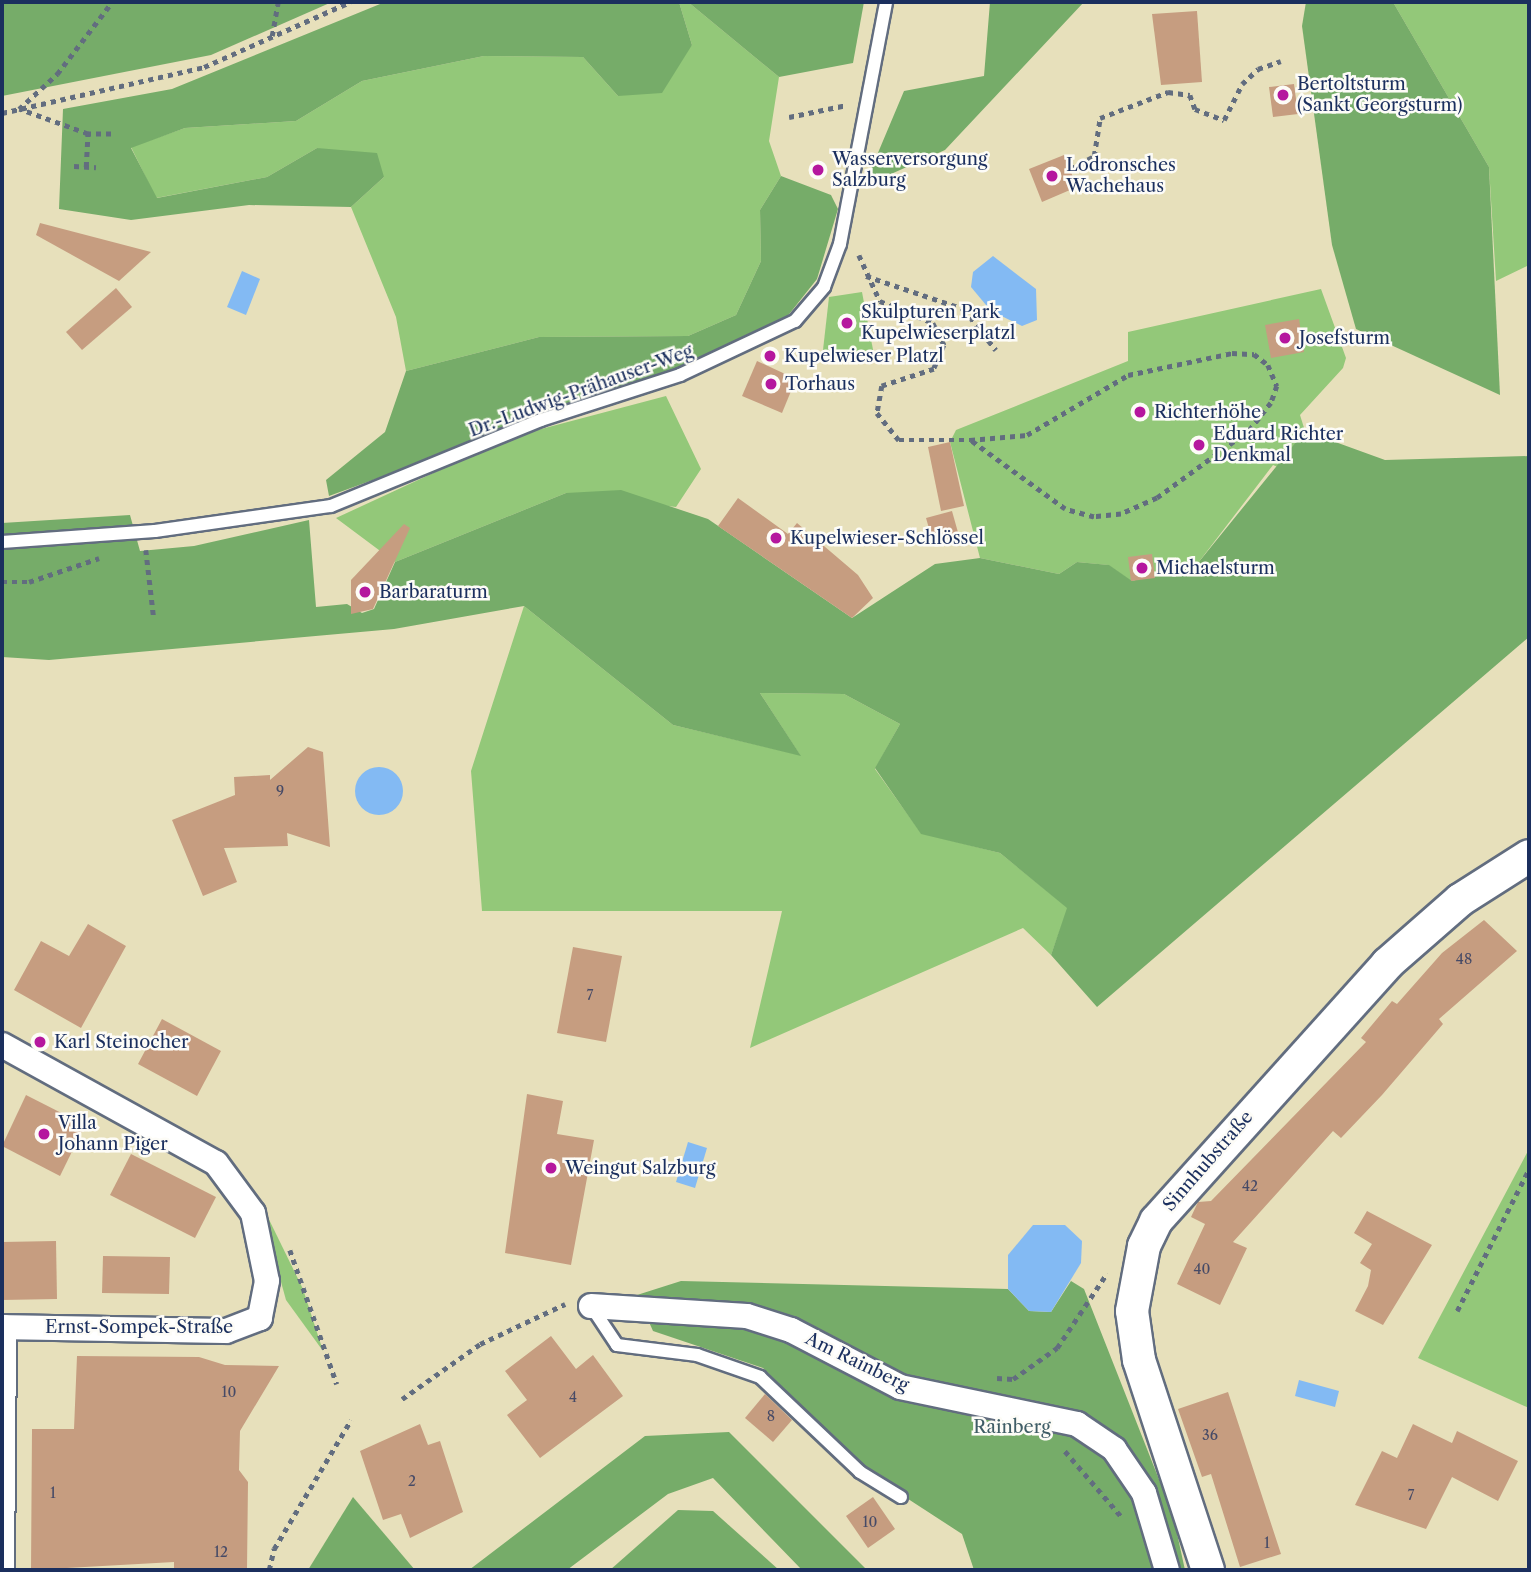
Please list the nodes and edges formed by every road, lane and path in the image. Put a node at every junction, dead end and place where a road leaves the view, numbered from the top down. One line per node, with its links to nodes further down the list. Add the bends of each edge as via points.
1 (112, 2): 8 (path, via 65,65)
2 (278, 2): 5 (path)
3 (350, 2): 5 (path)
4 (886, 2): 7 (lane, Dr.-Ludwig-Prähauser-Weg)
5 (272, 36): 8 (path, via 204,67)
6 (1281, 61): 16 (path, via 1258,69 1242,84 1223,120 1195,109 1189,95 1168,92 1100,118 1094,156)
7 (870, 100): 10 (path); 17 (lane, Dr.-Ludwig-Prähauser-Weg)
8 (19, 109): 9 (path); 11 (path)
9 (2, 113)
10 (789, 117)
11 (88, 134): 12 (path); 14 (path)
12 (111, 134)
13 (74, 166): 14 (path)
14 (86, 167): 15 (path)
15 (96, 167)
16 (1070, 169)
17 (839, 244): 18 (path, via 859,255); 21 (lane, Dr.-Ludwig-Prähauser-Weg, via 824,287 795,321 680,375 541,420 331,506)
18 (865, 276): 19 (path, via 964,309); 20 (path, via 880,301 933,323 944,345 934,369 882,386 876,396 877,413 890,434 911,443)
19 (996, 349)
20 (970, 440): 20 (path, via 1027,435 1128,375 1232,352 1254,354 1278,386 1250,430 1157,498 1121,514 1094,517 1065,509)
21 (146, 532): 22 (lane, Dr.-Ludwig-Prähauser-Weg); 24 (path, via 108,555 29,582)
22 (2, 542)
23 (146, 555): 25 (path)
24 (2, 582)
25 (154, 619)
26 (1529, 856): 41 (street, Sinnhubstraße, via 1460,900 1387,964 1156,1221 1143,1246 1132,1311 1139,1360)
27 (2, 1045): 32 (street, Ernst-Sompek-Straße, via 216,1163 246,1201 260,1233 267,1307 248,1325 226,1331)
28 (1529, 1169): 31 (path)
29 (1115, 1261): 33 (path, via 1057,1348 1013,1379)
30 (591, 1306): 34 (path, via 564,1304 533,1317); 37 (lane, via 617,1345 697,1355 760,1377 860,1472); 38 (street, Am Rainberg, via 747,1316 791,1330 900,1387 1077,1424 1114,1449 1143,1493)
31 (1458, 1311)
32 (3, 1327): 39 (street)
33 (987, 1377)
34 (402, 1399)
35 (351, 1420): 40 (path, via 274,1549)
36 (1057, 1443): 38 (path, via 1136,1534)
37 (901, 1497)
38 (1165, 1559)
39 (2, 1570)
40 (269, 1570)
41 (1208, 1570)

